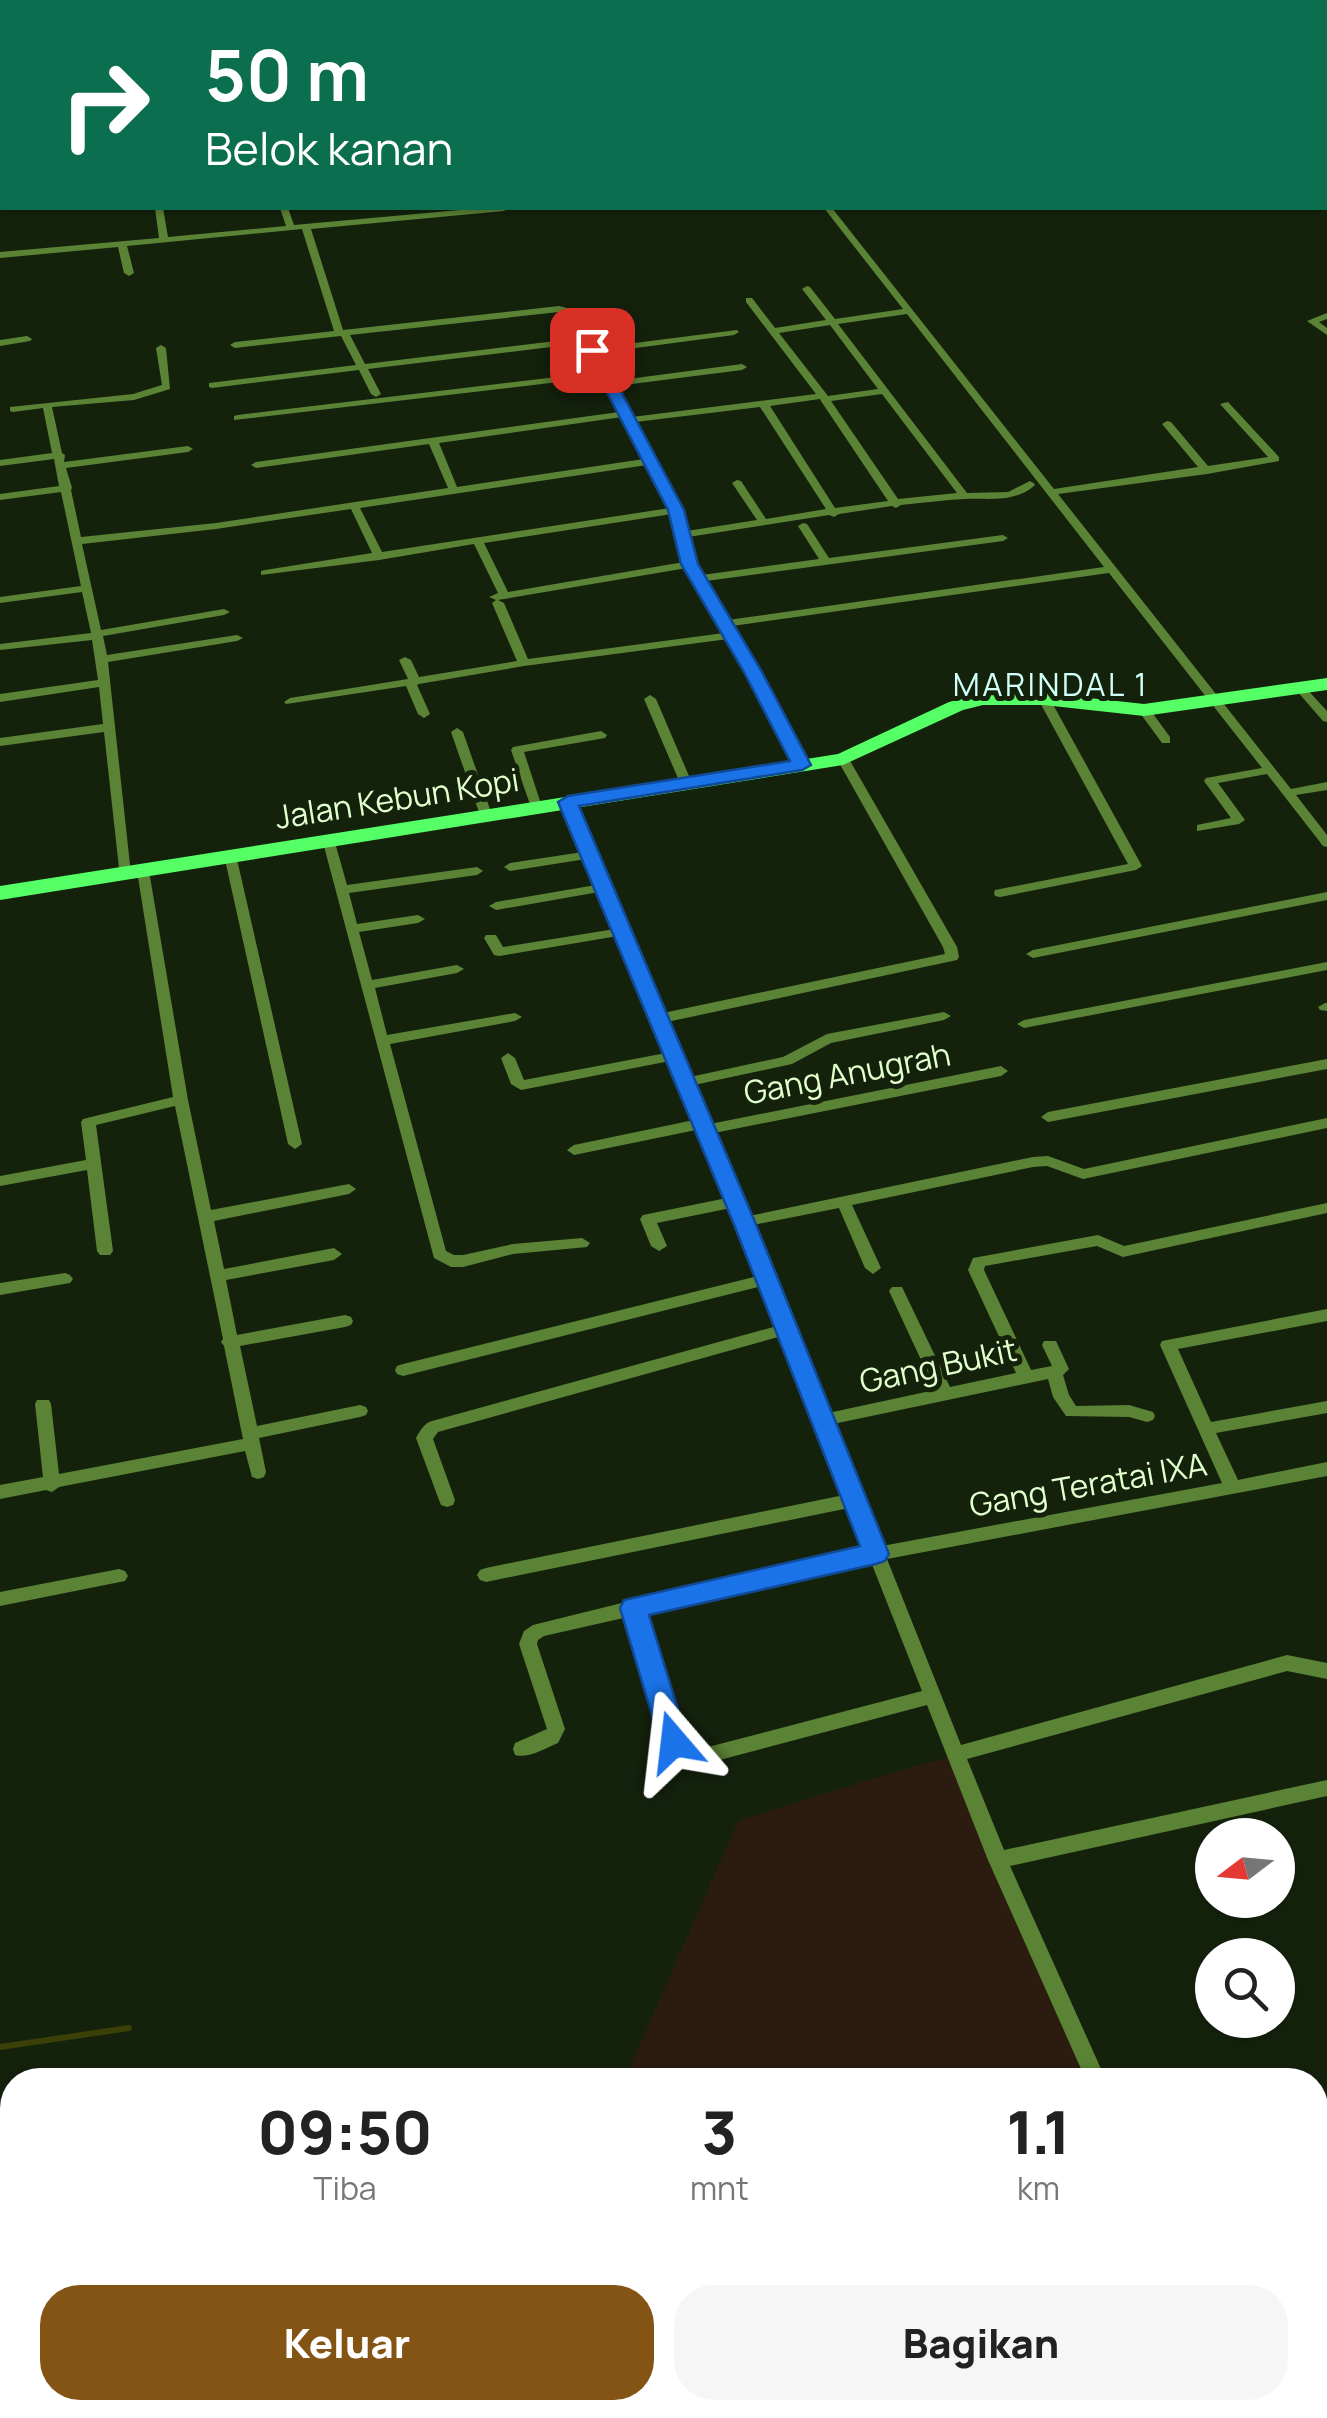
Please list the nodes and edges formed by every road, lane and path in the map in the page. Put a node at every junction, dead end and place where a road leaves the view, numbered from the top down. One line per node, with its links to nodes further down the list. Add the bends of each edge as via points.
1 (159, 210): 8 (street)
2 (285, 210): 7 (street)
3 (458, 210): 5 (street)
4 (830, 210): 14 (street)
5 (390, 213): 6 (street)
6 (306, 227): 7 (street); 20 (street)
7 (291, 228): 8 (street)
8 (164, 239): 9 (street)
9 (122, 243): 10 (street); 11 (street)
10 (0, 255)
11 (129, 274)
12 (807, 289): 16 (street)
13 (750, 300): 17 (street)
14 (910, 312): 16 (street); 51 (street)
15 (1327, 316): 19 (street, via 1312,321)
16 (832, 322): 17 (street); 30 (street)
17 (772, 331): 32 (street)
18 (734, 332): 24 (street)
19 (1327, 332)
20 (341, 333): 23 (street); 24 (street, via 559,309 576,316); 27 (street)
21 (27, 339): 22 (street)
22 (0, 342)
23 (235, 345)
24 (590, 345): 27 (street); 28 (street)
25 (161, 348): 34 (street, via 168,387)
26 (742, 367): 28 (street)
27 (362, 369): 29 (street); 31 (street)
28 (606, 379): 37 (street); 38 (street)
29 (212, 384)
30 (886, 391): 32 (street); 52 (street)
31 (376, 394)
32 (824, 398): 35 (street); 55 (street)
33 (1226, 404): 46 (street, via 1275,459)
34 (48, 405): 36 (street); 42 (street)
35 (765, 406): 37 (street); 57 (street)
36 (13, 409)
37 (626, 417): 40 (street); 43 (street)
38 (238, 418)
39 (1167, 424): 46 (street)
40 (433, 441): 45 (street); 50 (street)
41 (188, 449): 42 (street)
42 (62, 460): 44 (street); 49 (street)
43 (651, 460): 50 (street); 56 (street)
44 (0, 462)
45 (256, 465)
46 (1207, 471): 51 (street)
47 (737, 483): 59 (street)
48 (1030, 484): 52 (street, via 1012,494)
49 (67, 488): 53 (street); 62 (street)
50 (453, 489): 54 (street)
51 (1052, 492): 68 (street)
52 (964, 496): 55 (street)
53 (0, 497)
54 (354, 505): 62 (street); 65 (street)
55 (896, 505): 57 (street)
56 (676, 510): 61 (street); 64 (street)
57 (834, 514): 59 (street)
58 (222, 518): 62 (street)
59 (764, 523): 61 (street)
60 (803, 526): 66 (street)
61 (685, 534): 67 (street)
62 (77, 538): 71 (street)
63 (1003, 538): 66 (street)
64 (477, 540): 65 (street); 72 (street)
65 (379, 557): 69 (street)
66 (826, 562): 70 (street)
67 (690, 564): 70 (street); 72 (street)
68 (1112, 569): 75 (street); 90 (street)
69 (265, 573)
70 (698, 579): 75 (street)
71 (87, 588): 73 (street); 76 (street)
72 (499, 598): 81 (street)
73 (0, 600)
74 (224, 612): 76 (street)
75 (728, 629): 81 (street); 100 (street)
76 (97, 635): 78 (street); 79 (street)
77 (237, 638): 79 (street)
78 (0, 647)
79 (102, 659): 83 (street)
80 (406, 660): 82 (street)
81 (524, 663): 82 (street)
82 (412, 683): 89 (street); 92 (street)
83 (105, 684): 86 (street); 94 (street)
84 (1327, 684): 85 (main road, Jalan Kebun Kopi)
85 (1300, 688): 90 (main road, Jalan Kebun Kopi); 93 (street)
86 (0, 698)
87 (650, 699): 102 (street)
88 (1044, 699): 91 (main road, Jalan Kebun Kopi); 99 (main road, Jalan Kebun Kopi, via 956,706); 119 (street, via 1136,866)
89 (290, 702)
90 (1216, 702): 91 (main road, Jalan Kebun Kopi); 101 (street)
91 (1144, 710): 97 (street)
92 (424, 714)
93 (1324, 720)
94 (111, 727): 98 (street); 115 (street)
95 (458, 732): 107 (street)
96 (601, 735): 106 (street, via 516,750)
97 (1166, 740)
98 (0, 742)
99 (843, 759): 100 (main road, Jalan Kebun Kopi); 132 (street, via 952,957)
100 (802, 765): 102 (main road, Jalan Kebun Kopi)
101 (1270, 770): 104 (street); 108 (street, via 1210,781 1240,820)
102 (686, 783): 105 (main road, Jalan Kebun Kopi)
103 (1327, 786): 104 (street)
104 (1288, 793): 110 (street)
105 (568, 802): 106 (main road, Jalan Kebun Kopi); 112 (street)
106 (536, 807): 107 (main road, Jalan Kebun Kopi)
107 (486, 814): 109 (main road, Jalan Kebun Kopi)
108 (1201, 828)
109 (328, 839): 111 (main road, Jalan Kebun Kopi); 117 (street)
110 (1327, 843)
111 (230, 855): 115 (main road, Jalan Kebun Kopi); 144 (street)
112 (589, 855): 113 (street); 116 (street)
113 (510, 867)
114 (477, 871): 117 (street)
115 (134, 872): 118 (main road, Jalan Kebun Kopi); 140 (street)
116 (602, 888): 121 (street); 124 (street)
117 (341, 890): 123 (street)
118 (0, 893)
119 (1000, 893)
120 (1327, 896): 126 (street)
121 (496, 906)
122 (418, 920): 123 (street)
123 (352, 930): 129 (street)
124 (620, 932): 125 (street, via 499,952); 132 (street)
125 (491, 938)
126 (1033, 954)
127 (1327, 966): 133 (street)
128 (457, 969): 129 (street)
129 (367, 986): 134 (street)
130 (944, 1016): 139 (street, via 826,1039 787,1061)
131 (516, 1018): 134 (street)
132 (658, 1019): 135 (street)
133 (1024, 1024)
134 (382, 1042): 154 (street, via 439,1254 451,1261)
135 (672, 1056): 136 (street, via 521,1086); 139 (street)
136 (508, 1058)
137 (1327, 1064): 141 (street)
138 (1001, 1071): 143 (street, Gang Anugrah)
139 (682, 1083): 143 (street)
140 (180, 1100): 146 (street, via 93,1118 87,1126); 152 (street)
141 (1048, 1117)
142 (1327, 1123): 150 (street, via 1083,1174 1040,1160)
143 (702, 1127): 145 (street, Gang Anugrah); 149 (street)
144 (294, 1144)
145 (574, 1150)
146 (94, 1164): 147 (street); 156 (street)
147 (0, 1181)
148 (349, 1189): 152 (street)
149 (734, 1202): 153 (street); 155 (street, via 648,1219)
150 (844, 1204): 153 (street); 158 (street)
151 (1327, 1208): 171 (street, via 1123,1252 1098,1240 978,1262)
152 (205, 1217): 159 (street)
153 (744, 1222): 161 (street)
154 (582, 1243)
155 (659, 1246)
156 (104, 1251)
157 (334, 1254): 159 (street)
158 (873, 1268)
159 (217, 1276): 167 (street)
160 (65, 1279): 162 (street)
161 (765, 1280): 166 (street); 170 (street)
162 (0, 1289)
163 (897, 1291): 172 (street)
164 (1327, 1315): 178 (street, Gang Teratai IXA, via 1169,1344)
165 (345, 1320): 167 (street)
166 (786, 1328): 177 (street); 185 (street, via 432,1427 424,1438)
167 (229, 1342): 179 (street)
168 (1050, 1345): 169 (street)
169 (1057, 1369): 171 (street, Gang Bukit); 176 (street, via 1061,1397 1072,1412 1130,1410)
170 (403, 1370)
171 (1026, 1377): 172 (street, Gang Bukit)
172 (946, 1396): 177 (street, Gang Bukit)
173 (43, 1404): 182 (street)
174 (1327, 1406): 178 (street)
175 (360, 1412): 179 (street)
176 (1146, 1416)
177 (824, 1420): 186 (street)
178 (1205, 1429): 183 (street, Gang Teratai IXA)
179 (252, 1438): 181 (street); 182 (street)
180 (1327, 1469): 183 (street)
181 (258, 1472)
182 (52, 1485): 184 (street)
183 (1233, 1488): 187 (street, Gang Teratai IXA)
184 (0, 1492)
185 (446, 1500)
186 (855, 1500): 187 (street); 188 (street)
187 (876, 1554): 191 (street, Gang Teratai IXA); 193 (street)
188 (486, 1575)
189 (118, 1576): 190 (street)
190 (0, 1599)
191 (634, 1608): 193 (street, via 674,1742 687,1755); 194 (street, Gang Teratai IXA, via 530,1636 556,1729)
192 (1327, 1671): 195 (street, via 1287,1663)
193 (934, 1696): 195 (street)
194 (522, 1749)
195 (956, 1754): 197 (street)
196 (1327, 1788): 197 (street)
197 (998, 1860): 198 (street)
198 (1091, 2068)

